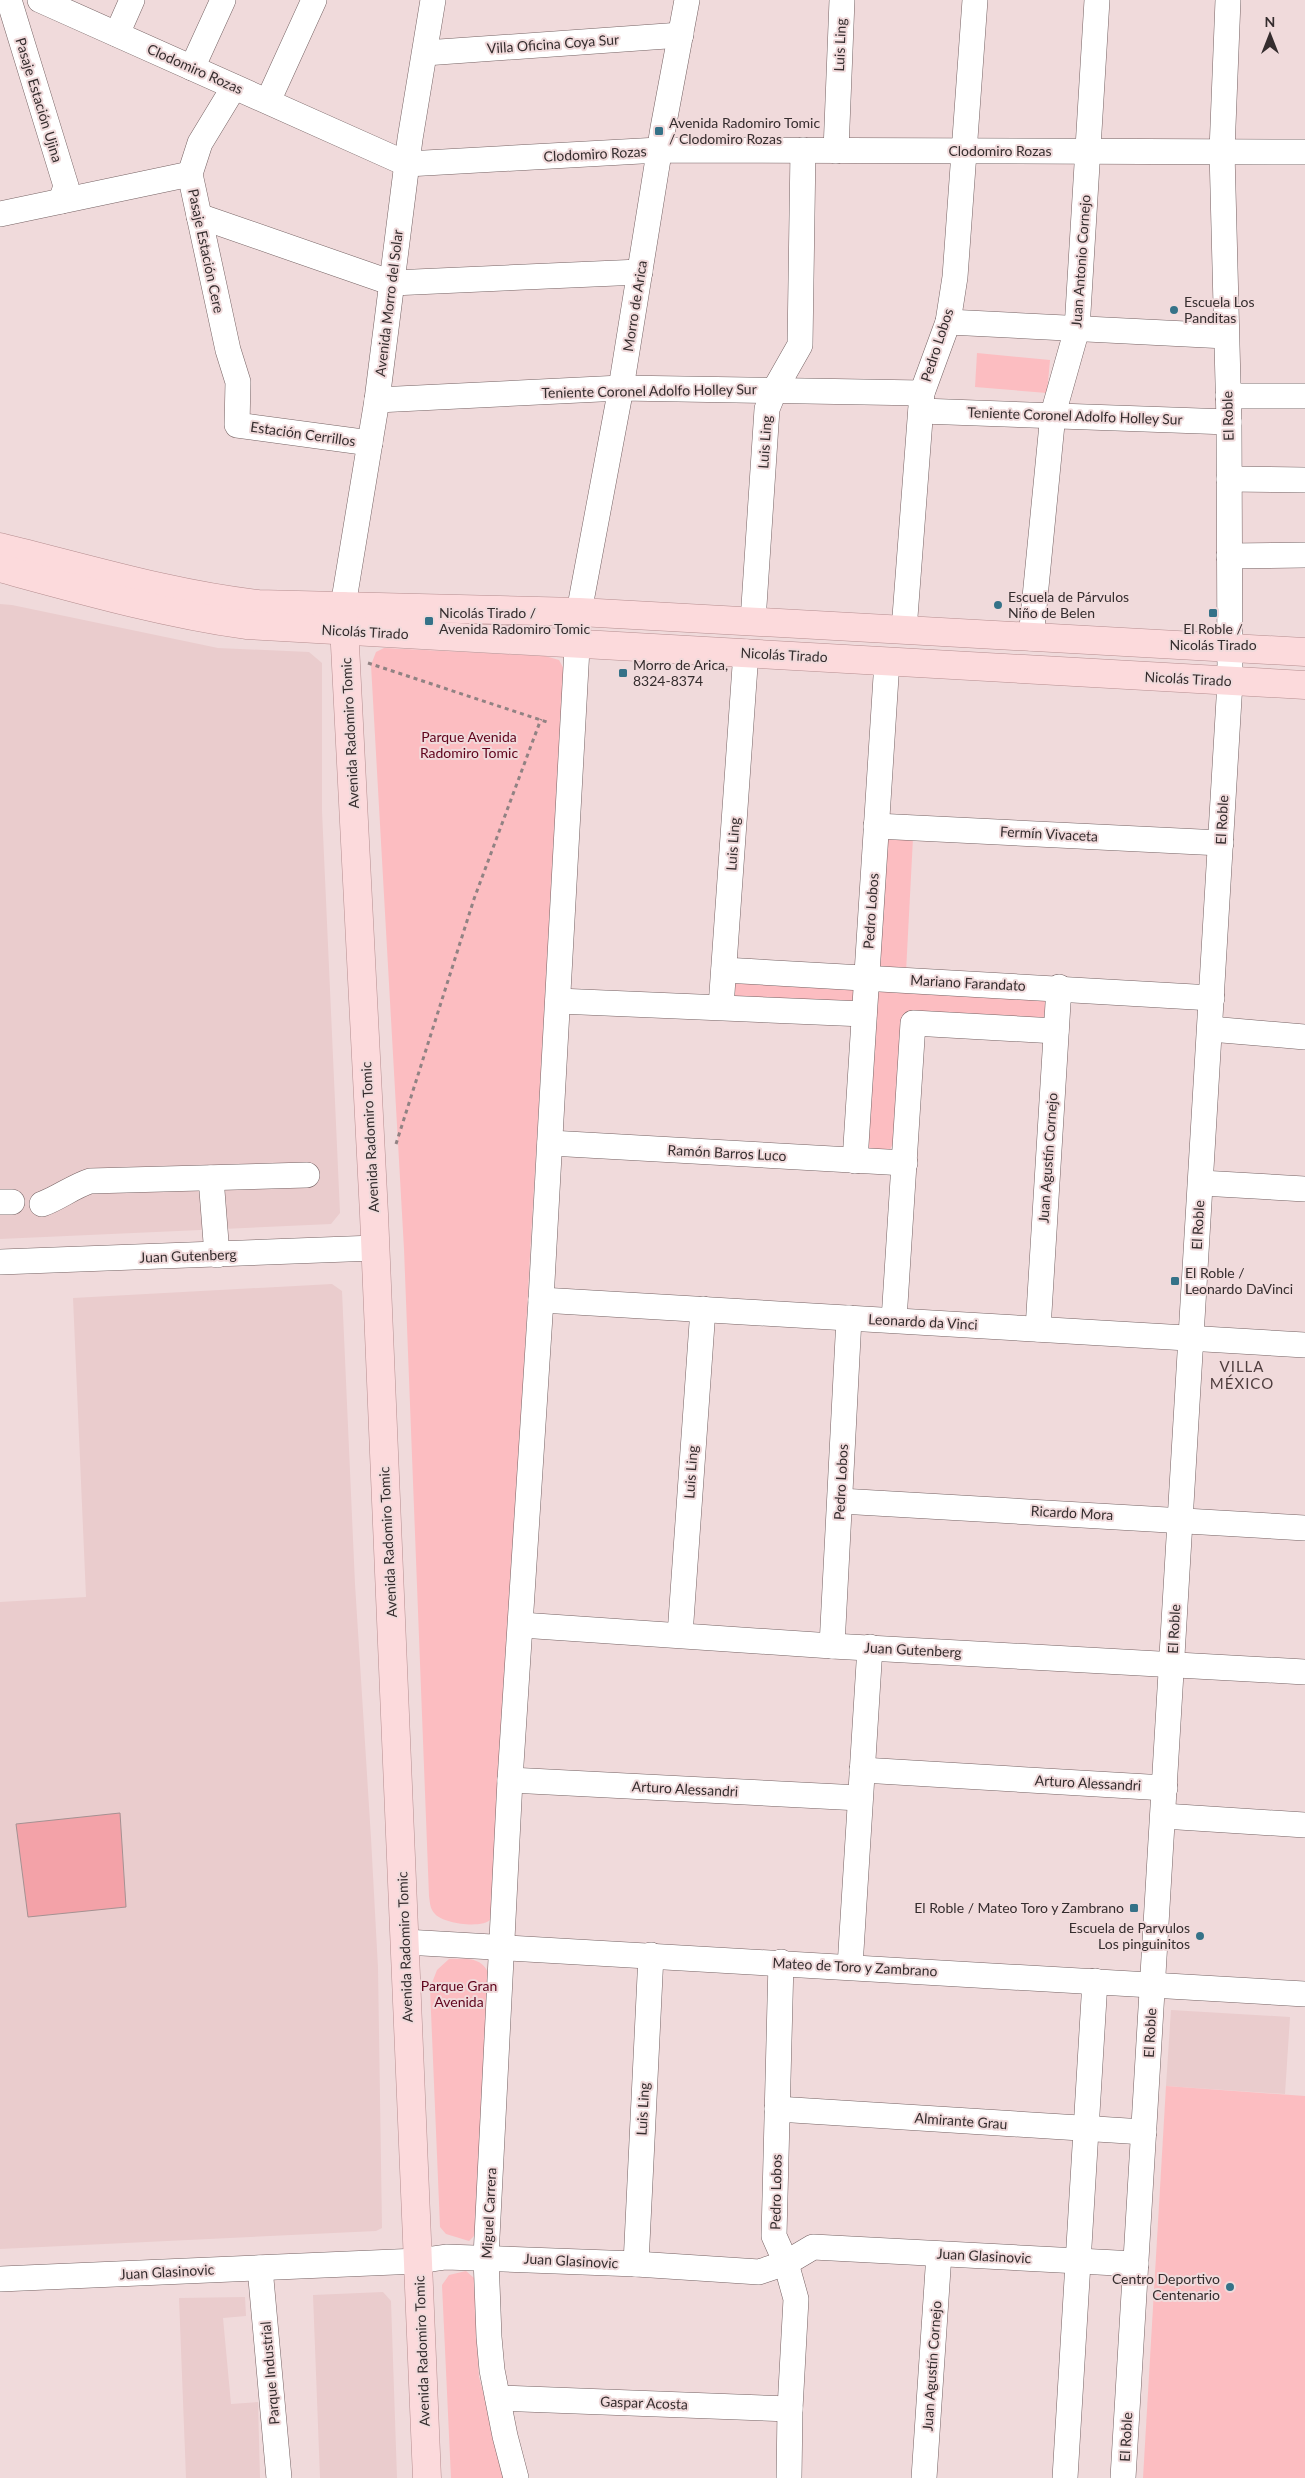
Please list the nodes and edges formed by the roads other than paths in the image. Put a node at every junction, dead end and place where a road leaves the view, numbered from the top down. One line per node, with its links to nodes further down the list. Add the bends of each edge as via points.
1 (9, 0): 27 (street, Pasaje Estación Ujina, via 66,186)
2 (132, 0): 12 (street)
3 (223, 0): 15 (street)
4 (314, 0): 17 (street)
5 (433, 0): 14 (street, Avenida Morro del Solar)
6 (687, 0): 13 (street, Morro de Arica)
7 (842, 0): 20 (street, Luis Ling)
8 (975, 0): 21 (street, Pedro Lobos)
9 (1097, 0): 22 (street, Juan Antonio Cornejo)
10 (1228, 0): 23 (street, El Roble)
11 (45, 1): 12 (street, Clodomiro Rozas)
12 (117, 34): 15 (street, Clodomiro Rozas)
13 (682, 35): 14 (street, Villa Oficina Coya Sur); 18 (street, Morro de Arica)
14 (425, 53): 25 (street, Avenida Morro del Solar)
15 (192, 68): 16 (street, Clodomiro Rozas)
16 (234, 87): 17 (street, Clodomiro Rozas); 26 (street, Pasaje Estación Cere, via 200,143)
17 (268, 102): 25 (street, Clodomiro Rozas)
18 (659, 150): 19 (street, Clodomiro Rozas); 25 (street, Clodomiro Rozas); 30 (street, Morro de Arica)
19 (804, 150): 20 (street, Clodomiro Rozas); 36 (street, Luis Ling, via 800,345)
20 (836, 151): 21 (street, Clodomiro Rozas)
21 (965, 151): 22 (street, Clodomiro Rozas); 32 (street, Pedro Lobos, via 955,277)
22 (1088, 151): 23 (street, Clodomiro Rozas); 33 (street, Juan Antonio Cornejo)
23 (1222, 151): 24 (street, Clodomiro Rozas); 34 (street, El Roble)
24 (1305, 152)
25 (407, 164): 31 (street, Avenida Morro del Solar)
26 (190, 174): 27 (street); 29 (street, Pasaje Estación Cere)
27 (62, 200): 28 (street)
28 (0, 214)
29 (199, 216): 31 (street); 43 (street, Pasaje Estación Cere, via 238,382)
30 (640, 272): 31 (street); 35 (street, Morro de Arica)
31 (392, 283): 39 (street, Avenida Morro del Solar)
32 (948, 322): 33 (street); 40 (street, Pedro Lobos)
33 (1077, 328): 34 (street); 41 (street, Juan Antonio Cornejo)
34 (1226, 336): 37 (street, El Roble)
35 (621, 388): 36 (street, Teniente Coronel Adolfo Holley Sur); 39 (street, Teniente Coronel Adolfo Holley Sur); 51 (street, Morro de Arica)
36 (775, 389): 40 (street, Teniente Coronel Adolfo Holley Sur); 52 (street, Luis Ling, via 768,409)
37 (1228, 396): 38 (street); 42 (street, El Roble)
38 (1305, 396)
39 (377, 400): 44 (street, Avenida Morro del Solar)
40 (922, 402): 41 (street, Teniente Coronel Adolfo Holley Sur); 53 (street, Pedro Lobos)
41 (1053, 414): 42 (street, Teniente Coronel Adolfo Holley Sur); 55 (street, Juan Antonio Cornejo)
42 (1229, 422): 45 (street, El Roble)
43 (237, 424): 44 (street, Estación Cerrillos)
44 (370, 443): 54 (street, Avenida Morro del Solar)
45 (1230, 480): 46 (street); 49 (street, El Roble)
46 (1305, 480)
47 (0, 547): 54 (main road, Nicolás Tirado, via 212,599 258,604)
48 (1305, 555): 49 (street)
49 (1229, 556): 57 (street, El Roble)
50 (0, 568): 54 (main road, Nicolás Tirado, via 96,595 200,618 246,625)
51 (579, 612): 52 (main road, Nicolás Tirado); 54 (main road, Nicolás Tirado); 56 (street)
52 (753, 621): 53 (main road, Nicolás Tirado)
53 (904, 630): 55 (main road, Nicolás Tirado)
54 (345, 631): 56 (main road, Nicolás Tirado); 83 (main road, Avenida Radomiro Tomic)
55 (1031, 638): 57 (main road, Nicolás Tirado)
56 (577, 642): 58 (main road, Nicolás Tirado); 69 (street)
57 (1230, 647): 59 (main road, Nicolás Tirado); 61 (street, El Roble)
58 (746, 652): 60 (main road, Nicolás Tirado); 65 (street, Luis Ling)
59 (1305, 652)
60 (887, 661): 61 (main road, Nicolás Tirado); 63 (street, Pedro Lobos)
61 (1230, 682): 62 (main road, Nicolás Tirado); 64 (street, El Roble)
62 (1305, 685)
63 (876, 826): 64 (street, Fermín Vivaceta); 66 (street, Pedro Lobos)
64 (1221, 843): 68 (street, El Roble)
65 (724, 970): 66 (street, Mariano Farandato); 70 (street, Luis Ling)
66 (866, 978): 67 (street, Mariano Farandato); 71 (street, Pedro Lobos)
67 (1059, 988): 68 (street, Mariano Farandato); 73 (street, Juan Agustín Cornejo)
68 (1212, 998): 72 (street, El Roble)
69 (558, 1001): 70 (street); 75 (street)
70 (721, 1007): 71 (street)
71 (864, 1014): 76 (street, Pedro Lobos)
72 (1210, 1029): 74 (street); 80 (street, El Roble)
73 (1056, 1031): 77 (street, via 913,1023); 90 (street, Juan Agustín Cornejo)
74 (1305, 1036)
75 (550, 1144): 76 (street, Ramón Barros Luco); 86 (street)
76 (855, 1161): 77 (street, Ramón Barros Luco)
77 (905, 1163): 89 (street)
78 (307, 1175): 79 (street)
79 (211, 1178): 82 (street, via 90,1181); 84 (street)
80 (1201, 1183): 81 (street); 91 (street, El Roble)
81 (1305, 1189)
82 (42, 1204)
83 (375, 1248): 84 (street, Juan Gutenberg); 108 (main road, Avenida Radomiro Tomic)
84 (217, 1255): 85 (street, Juan Gutenberg)
85 (0, 1262)
86 (541, 1300): 87 (street, Leonardo da Vinci); 96 (street)
87 (703, 1308): 88 (street, Leonardo da Vinci); 97 (street, Luis Ling)
88 (850, 1318): 89 (street, Leonardo da Vinci); 93 (street, Pedro Lobos)
89 (894, 1320): 90 (street, Leonardo da Vinci)
90 (1038, 1329): 91 (street, Leonardo da Vinci)
91 (1192, 1338): 92 (street, Leonardo da Vinci); 94 (street, El Roble)
92 (1305, 1345)
93 (840, 1501): 94 (street, Ricardo Mora); 98 (street, Pedro Lobos)
94 (1181, 1520): 95 (street, Ricardo Mora); 100 (street, El Roble)
95 (1305, 1528)
96 (521, 1625): 97 (street, Juan Gutenberg); 103 (street)
97 (680, 1635): 98 (street, Juan Gutenberg)
98 (832, 1646): 99 (street, Juan Gutenberg)
99 (870, 1648): 100 (street, Juan Gutenberg); 102 (street)
100 (1172, 1665): 101 (street, Juan Gutenberg); 104 (street, El Roble)
101 (1305, 1672)
102 (862, 1770): 104 (street, Arturo Alessandri); 105 (street)
103 (510, 1780): 105 (street, Arturo Alessandri); 109 (street)
104 (1165, 1788): 106 (street, El Roble)
105 (860, 1798): 112 (street)
106 (1163, 1816): 107 (street); 114 (street, El Roble)
107 (1305, 1825)
108 (405, 1942): 109 (street, Mateo de Toro y Zambrano); 121 (main road, Avenida Radomiro Tomic)
109 (501, 1946): 110 (street, Mateo de Toro y Zambrano); 120 (street, Miguel Carrera)
110 (651, 1955): 111 (street, Mateo de Toro y Zambrano); 124 (street, Luis Ling)
111 (780, 1962): 112 (street, Mateo de Toro y Zambrano); 116 (street, Pedro Lobos)
112 (850, 1967): 113 (street, Mateo de Toro y Zambrano)
113 (1095, 1981): 114 (street, Mateo de Toro y Zambrano); 117 (street)
114 (1153, 1985): 115 (street, Mateo de Toro y Zambrano); 118 (street, El Roble)
115 (1305, 1994)
116 (777, 2109): 117 (street, Almirante Grau); 123 (street, Pedro Lobos, via 774,2236)
117 (1086, 2130): 118 (street, Almirante Grau); 122 (street)
118 (1144, 2132): 125 (street, El Roble)
119 (939, 2254): 122 (street, Juan Glasinovic); 123 (street, Juan Glasinovic, via 813,2247); 134 (street, Juan Agustín Cornejo)
120 (486, 2257): 121 (street, Juan Glasinovic, via 446,2256); 124 (street, Juan Glasinovic); 128 (street, Miguel Carrera, via 489,2337)
121 (418, 2261): 126 (street, Juan Glasinovic); 131 (main road, Avenida Radomiro Tomic)
122 (1078, 2261): 125 (street, Juan Glasinovic); 135 (street)
123 (786, 2263): 124 (street, Juan Glasinovic, via 759,2272); 129 (street, Pedro Lobos, via 796,2299)
124 (636, 2264)
125 (1136, 2264): 136 (street, El Roble)
126 (260, 2268): 127 (street, Juan Glasinovic); 130 (street, Parque Industrial)
127 (0, 2279)
128 (498, 2398): 129 (street, Gaspar Acosta); 132 (street, Miguel Carrera)
129 (790, 2409): 133 (street, Pedro Lobos)
130 (279, 2478)
131 (427, 2478)
132 (516, 2478)
133 (789, 2478)
134 (924, 2478)
135 (1064, 2478)
136 (1123, 2478)

